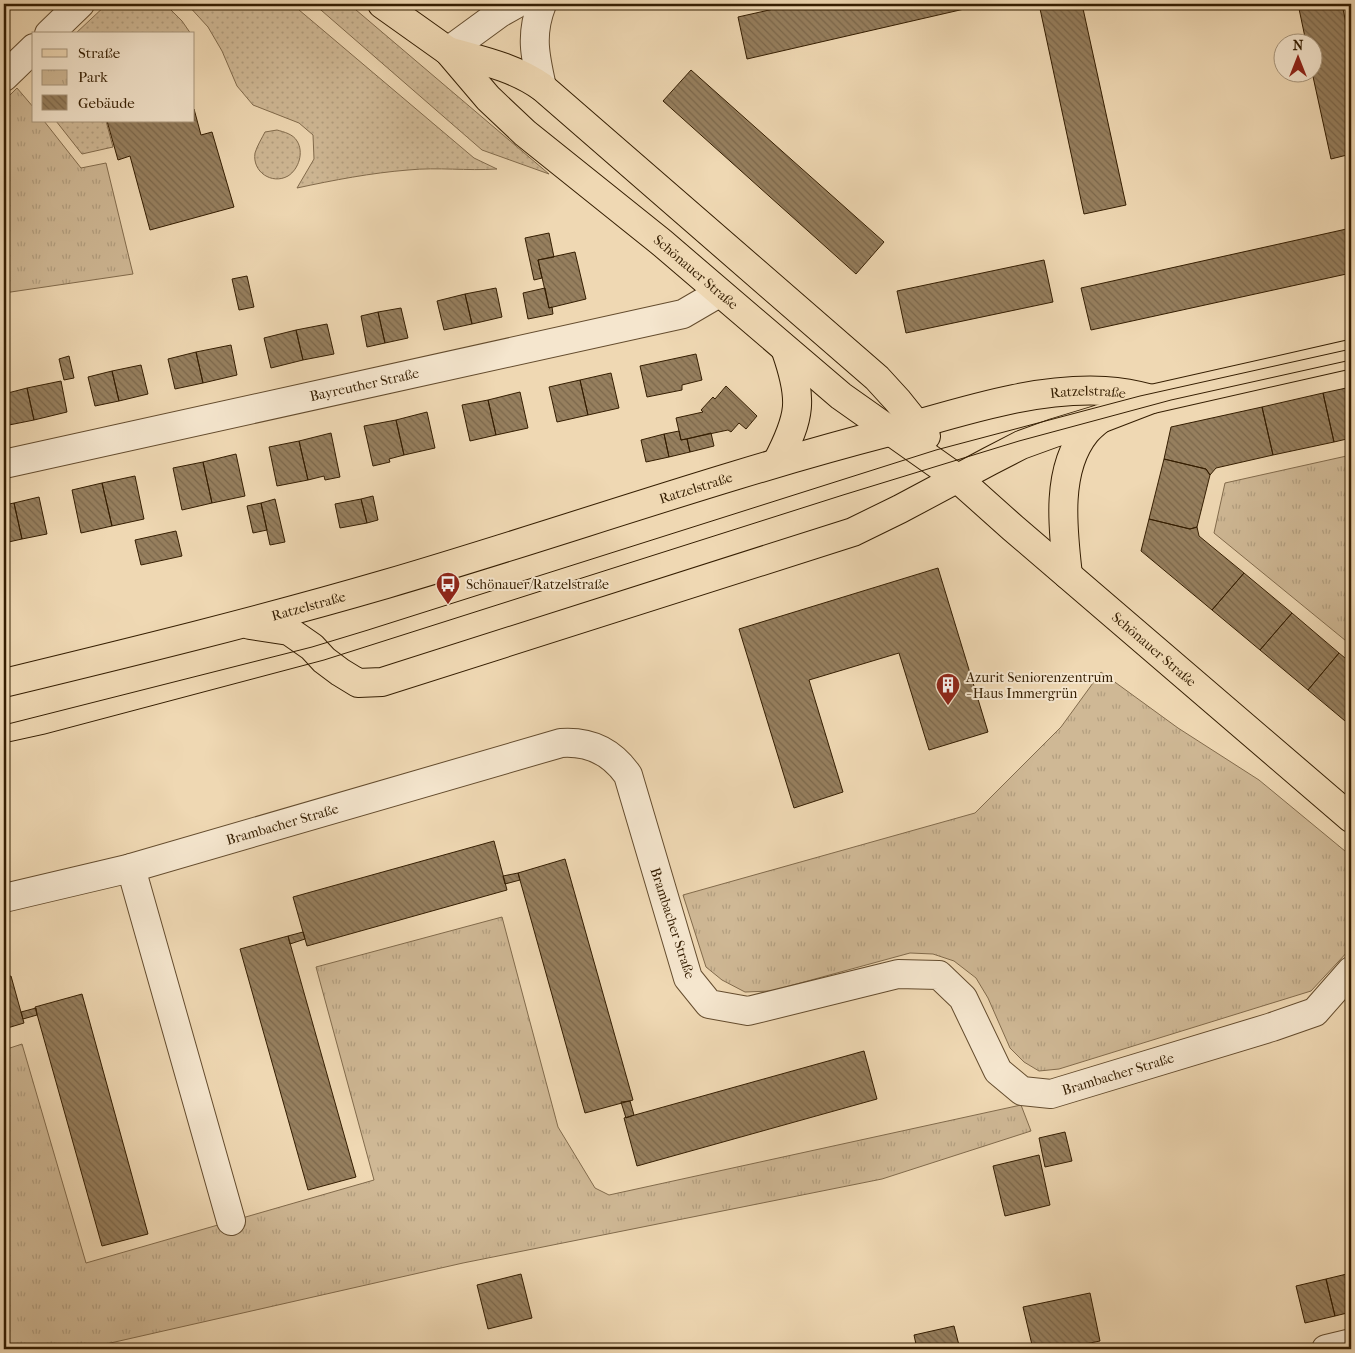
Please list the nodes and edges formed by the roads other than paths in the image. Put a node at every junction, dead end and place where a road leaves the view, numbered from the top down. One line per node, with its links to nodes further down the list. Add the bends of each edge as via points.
1 (80, 4): 5 (street)
2 (382, 4): 7 (main road, Schönauer Straße)
3 (516, 4): 7 (street)
4 (542, 4): 9 (street, via 533,41)
5 (51, 32)
6 (32, 50): 8 (street)
7 (448, 50): 9 (main road, Schönauer Straße, via 501,66 528,77); 10 (main road, Schönauer Straße, via 488,98 519,128)
8 (4, 78)
9 (542, 87): 15 (main road, Schönauer Straße, via 877,378)
10 (720, 293): 11 (main road, Schönauer Straße); 18 (street, Bayreuther Straße, via 683,314)
11 (786, 351): 16 (main road, Schönauer Straße); 17 (main road, via 796,385 798,408)
12 (1351, 354): 13 (main road, Ratzelstraße)
13 (1152, 399): 14 (main road, Ratzelstraße); 15 (main road, Ratzelstraße, via 1108,391 1076,391 999,403)
14 (1100, 419): 19 (main road, Ratzelstraße, via 1021,445); 20 (main road, Ratzelstraße, via 1085,433 1074,453 1064,488)
15 (917, 424): 16 (main road, Ratzelstraße); 19 (main road, Schönauer Straße)
16 (891, 431): 17 (main road, Ratzelstraße); 19 (main road, Schönauer Straße)
17 (777, 462): 21 (main road, Ratzelstraße, via 386,584)
18 (4, 464)
19 (957, 478): 20 (main road, Schönauer Straße); 21 (main road, Ratzelstraße, via 853,532 382,682 358,683 289,631)
20 (1068, 575): 23 (main road, Schönauer Straße)
21 (244, 624): 22 (main road, Ratzelstraße)
22 (4, 683)
23 (1351, 818)
24 (131, 868): 25 (street, Brambacher Straße); 26 (street, Brambacher Straße, via 561,743 574,742 605,753 620,763 628,775 688,978 709,1004 748,1011 898,974 938,975 963,998 998,1071 1022,1091 1051,1094 1315,1012); 27 (street)
25 (4, 898)
26 (1351, 971)
27 (230, 1221)
28 (1351, 1344): 29 (street)
29 (1326, 1349)

